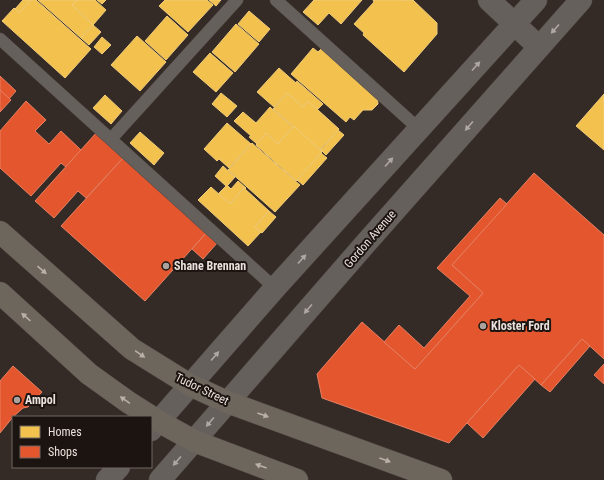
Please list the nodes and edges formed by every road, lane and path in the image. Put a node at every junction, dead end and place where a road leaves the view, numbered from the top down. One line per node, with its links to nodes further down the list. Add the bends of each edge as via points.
1 (237, 0): 10 (lane)
2 (276, 0): 9 (lane)
3 (489, 0): 6 (main road)
4 (536, 0): 6 (main road)
5 (581, 0): 8 (main road, Gordon Avenue, one-way to 8)
6 (514, 24): 8 (main road); 9 (main road, one-way to 6)
7 (0, 39): 10 (lane)
8 (539, 47): 15 (main road, Gordon Avenue, one-way to 15)
9 (419, 129): 12 (main road, one-way to 9)
10 (111, 139): 12 (lane)
11 (0, 232): 14 (main road, Tudor Street, one-way to 14, via 132,349)
12 (275, 288): 14 (main road, one-way to 12)
13 (0, 293): 16 (main road, one-way to 13, via 89,374)
14 (190, 385): 15 (main road, Tudor Street); 17 (main road)
15 (227, 402): 18 (main road, Gordon Avenue, one-way to 18); 23 (main road, Tudor Street, one-way to 23)
16 (144, 416)
17 (154, 425): 18 (main road)
18 (194, 441): 21 (main road, Gordon Avenue, one-way to 21); 22 (main road, one-way to 18)
19 (118, 468): 20 (main road)
20 (107, 480)
21 (160, 480)
22 (298, 480)
23 (441, 480)

